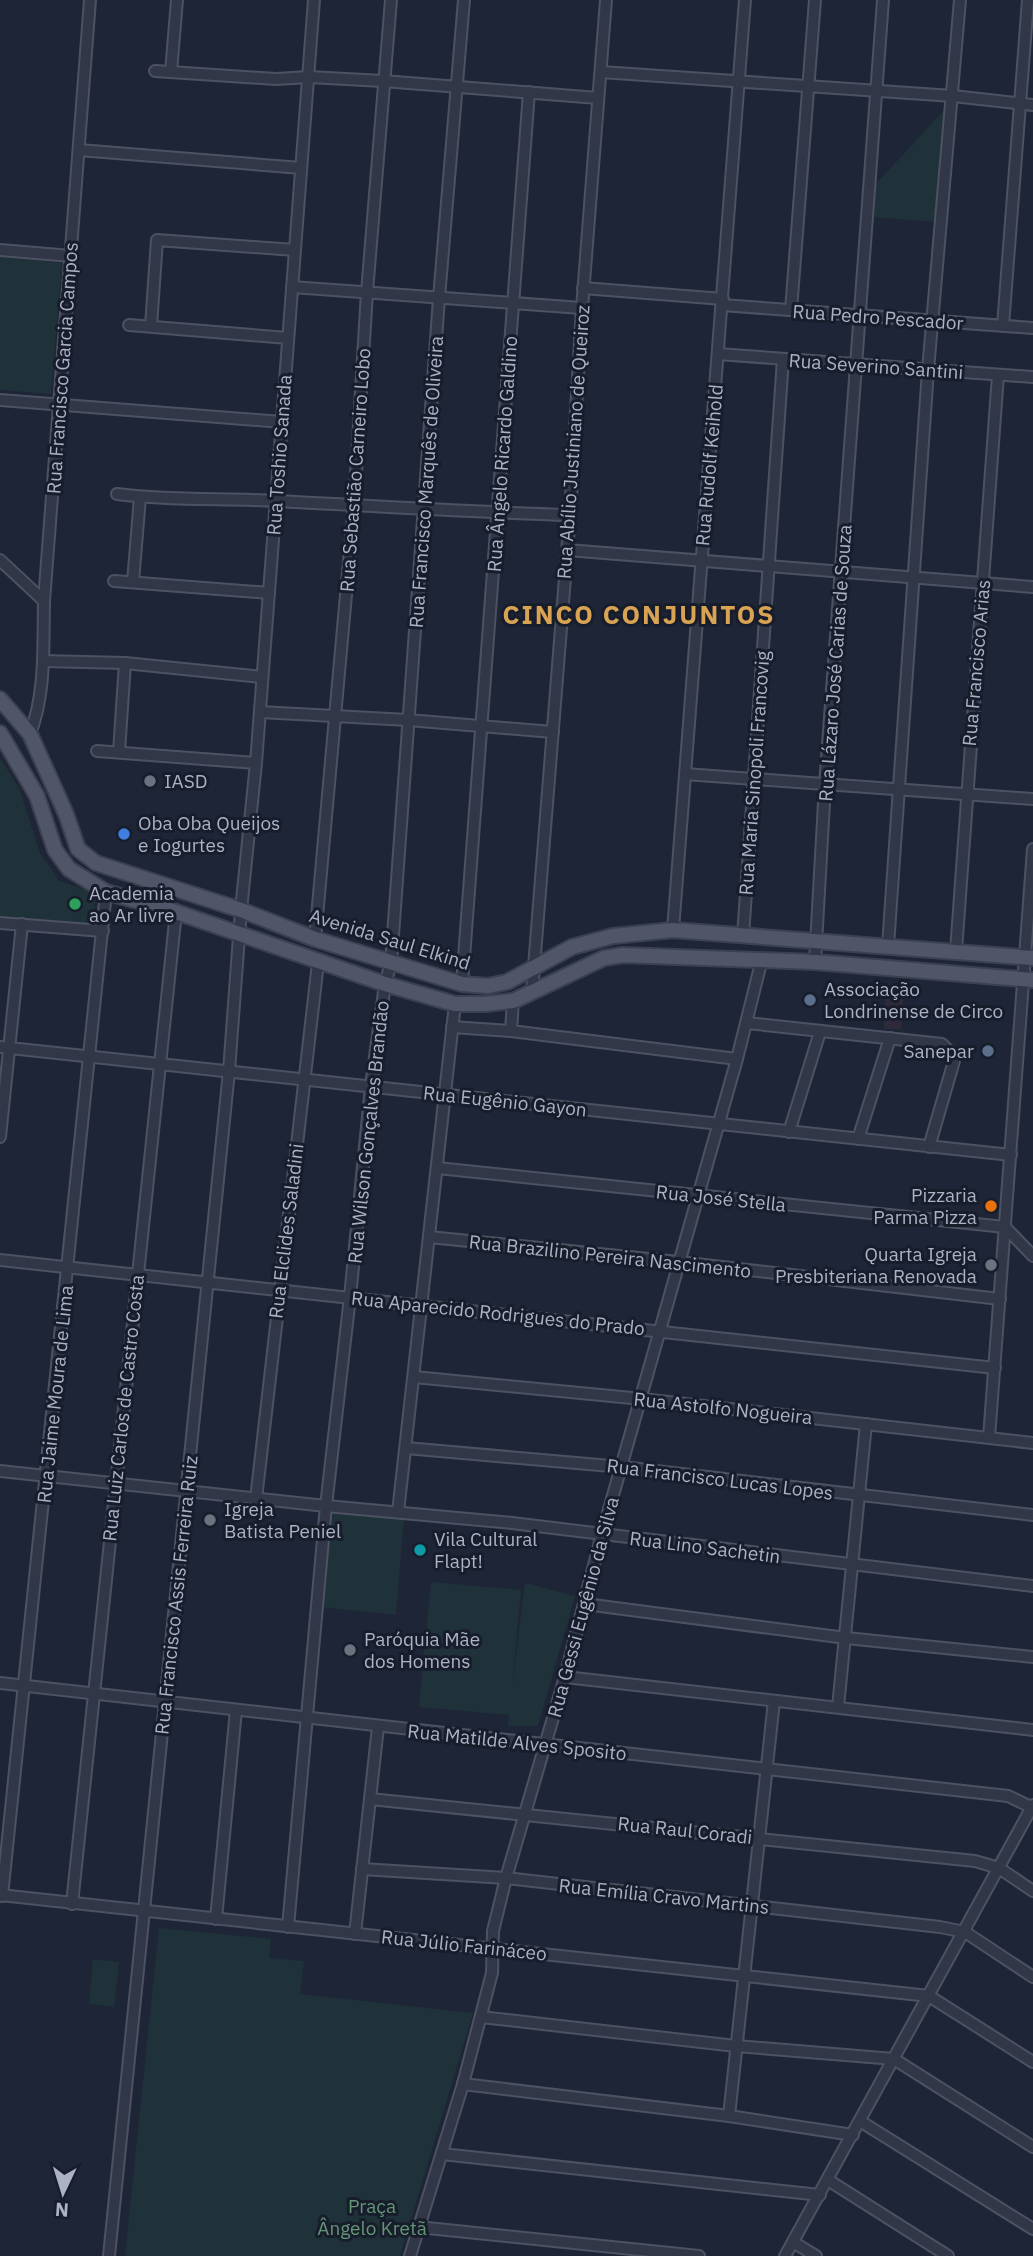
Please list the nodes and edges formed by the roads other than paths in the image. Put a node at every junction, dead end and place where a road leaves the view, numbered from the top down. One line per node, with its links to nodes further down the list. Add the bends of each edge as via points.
1 (90, 0): 26 (street, Rua Francisco Garcia Campos)
2 (177, 0): 13 (street)
3 (314, 0): 15 (street, Rua Toshio Sanada)
4 (391, 0): 16 (street, Rua Sebastião Carneiro Lobo)
5 (464, 0): 19 (street, Rua Francisco Marquês de Oliveira)
6 (606, 0): 14 (street, Rua Abílio Justiniano de Queiroz)
7 (745, 0): 17 (street, Rua Rudolf Keihold)
8 (815, 0): 18 (street)
9 (883, 0): 20 (street)
10 (960, 0): 22 (street)
11 (1028, 0): 24 (street)
12 (155, 71): 13 (street)
13 (170, 72): 15 (street)
14 (600, 72): 17 (street); 23 (street, Rua Abílio Justiniano de Queiroz)
15 (309, 77): 16 (street); 27 (street, Rua Toshio Sanada)
16 (383, 81): 19 (street); 33 (street, Rua Sebastião Carneiro Lobo)
17 (740, 81): 18 (street); 36 (street, Rua Rudolf Keihold)
18 (808, 85): 20 (street); 38 (street)
19 (456, 87): 21 (street); 34 (street, Rua Francisco Marquês de Oliveira)
20 (877, 91): 22 (street); 39 (street)
21 (529, 92): 23 (street); 35 (street, Rua Ângelo Ricardo Galdino)
22 (953, 96): 24 (street); 40 (street)
23 (598, 97): 32 (street, Rua Abílio Justiniano de Queiroz)
24 (1020, 104): 25 (street); 43 (street)
25 (1033, 105)
26 (79, 150): 27 (street); 30 (street, Rua Francisco Garcia Campos)
27 (301, 168): 29 (street, Rua Toshio Sanada)
28 (0, 250): 30 (street)
29 (295, 250): 31 (street, Rua Toshio Sanada); 42 (street, via 156,240)
30 (71, 256): 53 (street, Rua Francisco Garcia Campos)
31 (292, 287): 33 (street); 45 (street, Rua Toshio Sanada)
32 (583, 288): 36 (street, Rua Pedro Pescador); 37 (street, Rua Abílio Justiniano de Queiroz)
33 (367, 292): 34 (street); 58 (street, Rua Sebastião Carneiro Lobo)
34 (439, 298): 35 (street); 59 (street, Rua Francisco Marquês de Oliveira)
35 (513, 302): 37 (street); 60 (street, Rua Ângelo Ricardo Galdino)
36 (723, 302): 38 (street, Rua Pedro Pescador); 46 (street, Rua Rudolf Keihold)
37 (582, 308): 61 (street, Rua Abílio Justiniano de Queiroz)
38 (791, 310): 39 (street, Rua Pedro Pescador)
39 (860, 316): 40 (street, Rua Pedro Pescador); 48 (street, Rua Lázaro José Carias de Souza)
40 (932, 321): 43 (street, Rua Pedro Pescador); 49 (street)
41 (128, 325): 42 (street)
42 (151, 326): 45 (street)
43 (1003, 326): 44 (street, Rua Pedro Pescador)
44 (1033, 328)
45 (288, 338): 54 (street, Rua Toshio Sanada)
46 (718, 354): 47 (street, Rua Severino Santini); 64 (street, Rua Rudolf Keihold)
47 (783, 359): 48 (street, Rua Severino Santini); 65 (street, Rua Maria Sinopoli Francovig)
48 (857, 365): 49 (street, Rua Severino Santini); 66 (street, Rua Lázaro José Carias de Souza)
49 (928, 370): 50 (street, Rua Severino Santini); 67 (street)
50 (998, 375): 51 (street, Rua Severino Santini); 70 (street, Rua Francisco Arias)
51 (1033, 377)
52 (0, 400): 53 (street)
53 (59, 404): 54 (street); 73 (street, Rua Francisco Garcia Campos)
54 (282, 422): 57 (street, Rua Toshio Sanada)
55 (117, 494): 56 (street)
56 (140, 497): 57 (street); 69 (street)
57 (276, 500): 58 (street); 72 (street, Rua Toshio Sanada)
58 (354, 506): 59 (street); 79 (street, Rua Sebastião Carneiro Lobo)
59 (425, 510): 60 (street); 80 (street, Rua Francisco Marquês de Oliveira)
60 (498, 513): 61 (street); 81 (street, Rua Ângelo Ricardo Galdino)
61 (570, 515): 62 (street, Rua Abílio Justiniano de Queiroz)
62 (567, 550): 64 (street); 82 (street, Rua Abílio Justiniano de Queiroz)
63 (0, 560): 73 (street)
64 (701, 561): 65 (street); 88 (street, Rua Rudolf Keihold)
65 (769, 565): 66 (street); 89 (street, Rua Maria Sinopoli Francovig)
66 (842, 571): 67 (street); 90 (street, Rua Lázaro José Carias de Souza)
67 (914, 577): 70 (street); 91 (street)
68 (114, 581): 69 (street)
69 (133, 582): 72 (street)
70 (983, 583): 71 (street); 92 (street, Rua Francisco Arias)
71 (1033, 587)
72 (269, 593): 76 (street, Rua Toshio Sanada)
73 (44, 601): 74 (street, Rua Francisco Garcia Campos)
74 (43, 661): 75 (street); 84 (street, Rua Francisco Garcia Campos)
75 (125, 663): 76 (street); 86 (street)
76 (262, 677): 78 (street, Rua Toshio Sanada)
77 (0, 699): 84 (main road, Avenida Saul Elkind)
78 (260, 712): 79 (street); 87 (street, Rua Toshio Sanada)
79 (335, 716): 80 (street); 106 (street, Rua Sebastião Carneiro Lobo)
80 (408, 720): 81 (street); 114 (street, Rua Francisco Marquês de Oliveira)
81 (481, 726): 82 (street); 118 (street, Rua Ângelo Ricardo Galdino)
82 (553, 732): 115 (street, Rua Abílio Justiniano de Queiroz)
83 (0, 733): 95 (main road, via 37,796)
84 (30, 734): 94 (main road, Avenida Saul Elkind)
85 (97, 751): 86 (street)
86 (119, 752): 87 (street)
87 (256, 763): 98 (street, Rua Toshio Sanada)
88 (685, 774): 89 (street); 103 (street, Rua Rudolf Keihold)
89 (754, 779): 90 (street); 105 (street, Rua Maria Sinopoli Francovig)
90 (825, 785): 91 (street); 107 (street, Rua Lázaro José Carias de Souza)
91 (899, 791): 92 (street); 108 (street)
92 (966, 794): 93 (street); 109 (street, Rua Francisco Arias)
93 (1033, 799)
94 (68, 821): 95 (main road); 98 (main road, Avenida Saul Elkind, via 78,849 96,863)
95 (48, 829): 97 (main road, via 55,850 69,869)
96 (1033, 849): 110 (street)
97 (106, 892): 99 (main road); 102 (street, Rua Jaime Moura de Lima)
98 (241, 910): 104 (street, Rua Toshio Sanada); 106 (main road, Avenida Saul Elkind)
99 (176, 912): 104 (main road); 130 (street, Rua Luiz Carlos de Castro Costa)
100 (0, 923): 101 (street)
101 (22, 924): 102 (street); 127 (street)
102 (103, 930): 128 (street, Rua Jaime Moura de Lima)
103 (673, 930): 105 (main road, Avenida Saul Elkind); 115 (main road, Avenida Saul Elkind, via 582,944)
104 (240, 934): 112 (main road); 131 (street, Rua Francisco Assis Ferreira Ruiz)
105 (743, 936): 107 (main road, Avenida Saul Elkind)
106 (315, 939): 114 (main road, Avenida Saul Elkind)
107 (815, 942): 108 (main road, Avenida Saul Elkind); 113 (street, Rua Lázaro José Carias de Souza)
108 (888, 946): 109 (main road, Avenida Saul Elkind)
109 (956, 951): 110 (main road, Avenida Saul Elkind)
110 (1029, 958): 116 (street)
111 (762, 959): 113 (main road); 119 (main road, via 623,955 604,958); 122 (street, Rua Gessi Eugênio da Silva)
112 (318, 962): 117 (main road); 132 (street, Rua Elclides Saladini)
113 (814, 962): 116 (main road)
114 (391, 963): 117 (street, Rua Wilson Gonçalves Brandão); 118 (main road, Avenida Saul Elkind)
115 (534, 968): 118 (main road, Avenida Saul Elkind, via 498,984); 119 (street, Rua Abílio Justiniano de Queiroz)
116 (1028, 979): 140 (street)
117 (385, 984): 121 (main road); 133 (street, Rua Wilson Gonçalves Brandão)
118 (461, 984)
119 (532, 992): 120 (main road)
120 (513, 1001): 121 (main road); 124 (street)
121 (455, 1004): 123 (street)
122 (747, 1023): 125 (street); 129 (street, Rua Gessi Eugênio da Silva)
123 (452, 1027): 124 (street); 134 (street)
124 (511, 1031): 129 (street)
125 (820, 1032): 126 (street); 136 (street)
126 (890, 1038): 138 (street); 139 (street, via 942,1044 952,1054 954,1061)
127 (4, 1047): 128 (street, Rua Eugênio Gayon); 137 (street)
128 (90, 1055): 130 (street, Rua Eugênio Gayon); 148 (street, Rua Jaime Moura de Lima)
129 (737, 1059): 135 (street, Rua Gessi Eugênio da Silva)
130 (160, 1064): 131 (street, Rua Eugênio Gayon); 149 (street, Rua Luiz Carlos de Castro Costa)
131 (229, 1072): 132 (street, Rua Eugênio Gayon); 150 (street, Rua Francisco Assis Ferreira Ruiz)
132 (304, 1080): 133 (street, Rua Eugênio Gayon); 151 (street, Rua Elclides Saladini)
133 (370, 1086): 134 (street, Rua Eugênio Gayon); 152 (street, Rua Wilson Gonçalves Brandão)
134 (444, 1094): 135 (street, Rua Eugênio Gayon); 141 (street)
135 (717, 1125): 136 (street, Rua Eugênio Gayon); 142 (street, Rua Gessi Eugênio da Silva)
136 (789, 1132): 138 (street, Rua Eugênio Gayon)
137 (0, 1137)
138 (858, 1139): 139 (street, Rua Eugênio Gayon)
139 (929, 1147): 140 (street, Rua Eugênio Gayon)
140 (1010, 1155): 143 (street)
141 (437, 1168): 142 (street, Rua José Stella); 144 (street)
142 (698, 1195): 143 (street, Rua José Stella); 147 (street, Rua Gessi Eugênio da Silva)
143 (1005, 1227): 145 (street); 153 (street)
144 (429, 1237): 147 (street, Rua Brazilino Pereira Nascimento); 154 (street)
145 (1033, 1256)
146 (0, 1260): 148 (street, Rua Aparecido Rodrigues do Prado)
147 (679, 1262): 153 (street, Rua Brazilino Pereira Nascimento); 155 (street, Rua Gessi Eugênio da Silva)
148 (68, 1267): 149 (street, Rua Aparecido Rodrigues do Prado); 165 (street, Rua Jaime Moura de Lima)
149 (136, 1274): 150 (street, Rua Aparecido Rodrigues do Prado); 166 (street, Rua Luiz Carlos de Castro Costa)
150 (209, 1282): 151 (street, Rua Aparecido Rodrigues do Prado); 167 (street, Rua Francisco Assis Ferreira Ruiz)
151 (279, 1290): 152 (street, Rua Aparecido Rodrigues do Prado); 169 (street, Rua Elclides Saladini)
152 (350, 1297): 154 (street, Rua Aparecido Rodrigues do Prado); 170 (street, Rua Wilson Gonçalves Brandão)
153 (1000, 1299): 156 (street)
154 (422, 1305): 155 (street, Rua Aparecido Rodrigues do Prado); 157 (street)
155 (661, 1330): 156 (street, Rua Aparecido Rodrigues do Prado); 158 (street, Rua Gessi Eugênio da Silva)
156 (995, 1368): 160 (street)
157 (414, 1377): 158 (street, Rua Astolfo Nogueira); 162 (street)
158 (642, 1399): 159 (street, Rua Astolfo Nogueira); 163 (street, Rua Gessi Eugênio da Silva)
159 (866, 1424): 160 (street, Rua Astolfo Nogueira); 168 (street)
160 (989, 1438): 161 (street, Rua Astolfo Nogueira)
161 (1033, 1443)
162 (406, 1448): 163 (street, Rua Francisco Lucas Lopes); 171 (street)
163 (622, 1467): 168 (street, Rua Francisco Lucas Lopes); 173 (street, Rua Gessi Eugênio da Silva)
164 (0, 1471): 165 (street, Rua Lino Sachetin)
165 (47, 1476): 166 (street, Rua Lino Sachetin); 181 (street, Rua Jaime Moura de Lima)
166 (116, 1483): 167 (street, Rua Lino Sachetin); 182 (street, Rua Luiz Carlos de Castro Costa)
167 (187, 1491): 169 (street, Rua Lino Sachetin); 184 (street, Rua Francisco Assis Ferreira Ruiz)
168 (860, 1496): 172 (street, Rua Francisco Lucas Lopes); 174 (street)
169 (256, 1499): 170 (street, Rua Lino Sachetin)
170 (326, 1506): 171 (street, Rua Lino Sachetin); 187 (street, Rua Wilson Gonçalves Brandão)
171 (398, 1512): 173 (street, Rua Lino Sachetin)
172 (1033, 1515)
173 (602, 1534): 174 (street, Rua Lino Sachetin); 176 (street, Rua Gessi Eugênio da Silva)
174 (854, 1565): 175 (street, Rua Lino Sachetin); 177 (street)
175 (1033, 1586)
176 (584, 1604): 177 (street); 179 (street, Rua Gessi Eugênio da Silva)
177 (846, 1638): 178 (street); 185 (street)
178 (1033, 1657)
179 (565, 1677): 183 (street); 190 (street, Rua Gessi Eugênio da Silva)
180 (0, 1683): 181 (street, Rua Matilde Alves Sposito)
181 (24, 1686): 182 (street, Rua Matilde Alves Sposito); 200 (street, Rua Jaime Moura de Lima)
182 (93, 1695): 184 (street, Rua Matilde Alves Sposito); 201 (street, Rua Luiz Carlos de Castro Costa)
183 (774, 1700): 185 (street); 191 (street)
184 (165, 1703): 186 (street, Rua Matilde Alves Sposito); 203 (street, Rua Francisco Assis Ferreira Ruiz)
185 (838, 1707): 189 (street)
186 (236, 1710): 187 (street, Rua Matilde Alves Sposito); 204 (street)
187 (306, 1718): 188 (street, Rua Matilde Alves Sposito); 205 (street, Rua Wilson Gonçalves Brandão)
188 (378, 1727): 190 (street, Rua Matilde Alves Sposito); 192 (street)
189 (1033, 1730)
190 (545, 1744): 191 (street, Rua Matilde Alves Sposito); 194 (street, Rua Gessi Eugênio da Silva)
191 (768, 1770): 193 (street, Rua Matilde Alves Sposito, via 1009,1796); 195 (street)
192 (370, 1799): 194 (street, Rua Raul Coradi); 197 (street)
193 (1033, 1807): 196 (street)
194 (525, 1813): 195 (street, Rua Raul Coradi); 198 (street, Rua Gessi Eugênio da Silva)
195 (761, 1837): 196 (street, Rua Raul Coradi, via 975,1861); 202 (street)
196 (999, 1868): 199 (street); 206 (street)
197 (362, 1869): 198 (street, Rua Emília Cravo Martins); 207 (street)
198 (506, 1878): 202 (street, Rua Emília Cravo Martins); 208 (street, Rua Gessi Eugênio da Silva)
199 (1033, 1891)
200 (1, 1896): 201 (street, Rua Júlio Farináceo)
201 (72, 1904): 203 (street, Rua Júlio Farináceo)
202 (752, 1906): 206 (street, Rua Emília Cravo Martins); 209 (street)
203 (144, 1912): 204 (street, Rua Júlio Farináceo); 227 (street, Rua Francisco Assis Ferreira Ruiz)
204 (216, 1919): 205 (street, Rua Júlio Farináceo)
205 (288, 1927): 207 (street, Rua Júlio Farináceo)
206 (965, 1932): 210 (street); 211 (street)
207 (355, 1934): 208 (street, Rua Júlio Farináceo)
208 (492, 1947): 209 (street, Rua Júlio Farináceo); 212 (street, Rua Gessi Eugênio da Silva, via 492,1973)
209 (743, 1976): 211 (street, Rua Júlio Farináceo); 213 (street)
210 (1033, 1977)
211 (929, 1996): 214 (street); 215 (street)
212 (481, 2017): 213 (street); 216 (street, Rua Gessi Eugênio da Silva)
213 (736, 2046): 214 (street); 217 (street)
214 (894, 2059): 218 (street); 220 (street)
215 (1033, 2062)
216 (463, 2084): 217 (street); 221 (street, Rua Gessi Eugênio da Silva)
217 (729, 2116): 219 (street)
218 (860, 2120): 219 (street); 225 (street)
219 (853, 2135): 222 (street)
220 (1033, 2147)
221 (442, 2154): 223 (street); 224 (street, Rua Gessi Eugênio da Silva)
222 (828, 2180): 223 (street); 232 (street)
223 (820, 2195): 226 (street)
224 (418, 2227): 228 (street, Rua Gessi Eugênio da Silva); 229 (street)
225 (1033, 2229)
226 (793, 2242): 230 (street); 231 (street)
227 (109, 2256)
228 (410, 2256)
229 (699, 2256)
230 (785, 2256)
231 (816, 2256)
232 (948, 2256)

